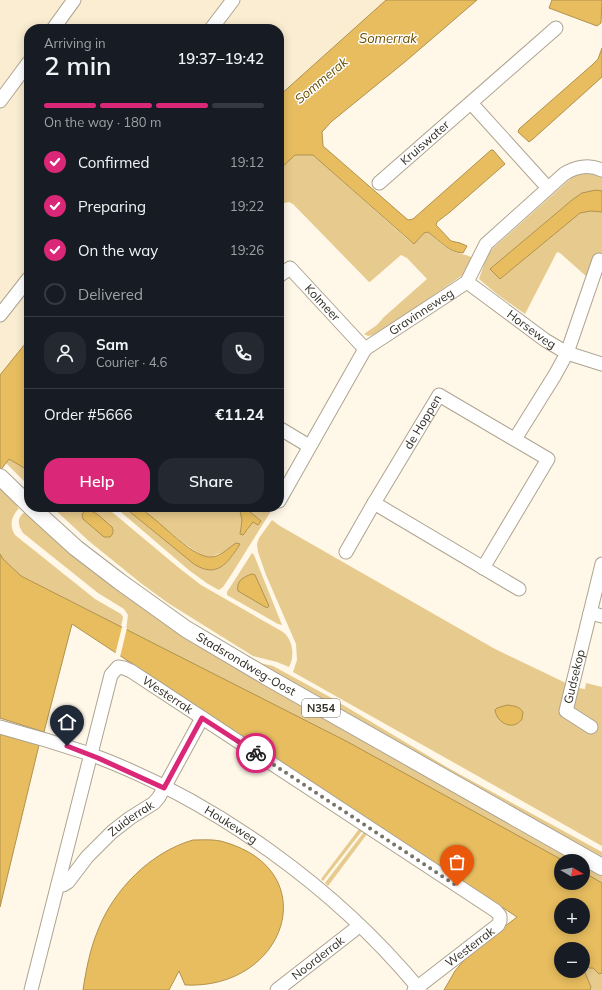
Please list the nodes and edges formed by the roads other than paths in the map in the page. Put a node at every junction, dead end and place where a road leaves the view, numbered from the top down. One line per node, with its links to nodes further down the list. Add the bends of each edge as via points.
1 (74, 0): 3 (street)
2 (232, 0): 4 (street)
3 (57, 24)
4 (215, 24)
5 (556, 28): 8 (street, Kruiswater)
6 (24, 69): 7 (street)
7 (0, 101)
8 (471, 103): 10 (street, Kruiswater); 11 (street)
9 (602, 170): 11 (street, Gravinneweg, via 590,166 572,168)
10 (379, 183)
11 (548, 188): 14 (street, Gravinneweg, via 486,244)
12 (602, 261): 18 (street, via 599,260)
13 (284, 272): 17 (street, Kolmeer, via 290,268)
14 (467, 282): 17 (street, Gravinneweg); 18 (street, Horseweg, via 545,340)
15 (24, 284): 16 (street)
16 (0, 315)
17 (365, 349): 22 (street, Gravinneweg)
18 (567, 353): 19 (street, Horseweg); 21 (street)
19 (602, 364)
20 (284, 431): 22 (street)
21 (515, 439): 26 (street, de Hoppen, via 439,395); 30 (street, de Hoppen, via 548,459)
22 (309, 446): 24 (street, Gravinneweg)
23 (0, 477): 25 (main road)
24 (284, 491)
25 (24, 500)
26 (374, 503): 28 (street, de Hoppen); 30 (street)
27 (37, 512): 38 (main road, Stadsrondweg-Oost / N354, via 76,548 186,629)
28 (346, 552)
29 (602, 564): 32 (street, Gudsekop)
30 (482, 568): 31 (street)
31 (519, 589)
32 (596, 614): 35 (street, Gudsekop, via 566,711)
33 (202, 718): 36 (street, Westerrak, via 131,671 118,667 111,675); 37 (street, Zuiderrak); 41 (street, Westerrak, via 500,916 498,925)
34 (0, 726): 36 (street, Houkeweg)
35 (591, 727)
36 (91, 755): 37 (street, Houkeweg); 39 (street)
37 (164, 788): 39 (street, Zuiderrak, via 154,803 130,818 99,844 68,882); 40 (street, Houkeweg, via 221,819 270,851 319,889)
38 (602, 867)
39 (58, 885): 42 (street)
40 (359, 925): 41 (street, Houkeweg); 43 (street, Noorderrak)
41 (417, 989)
42 (31, 990)
43 (276, 990)

